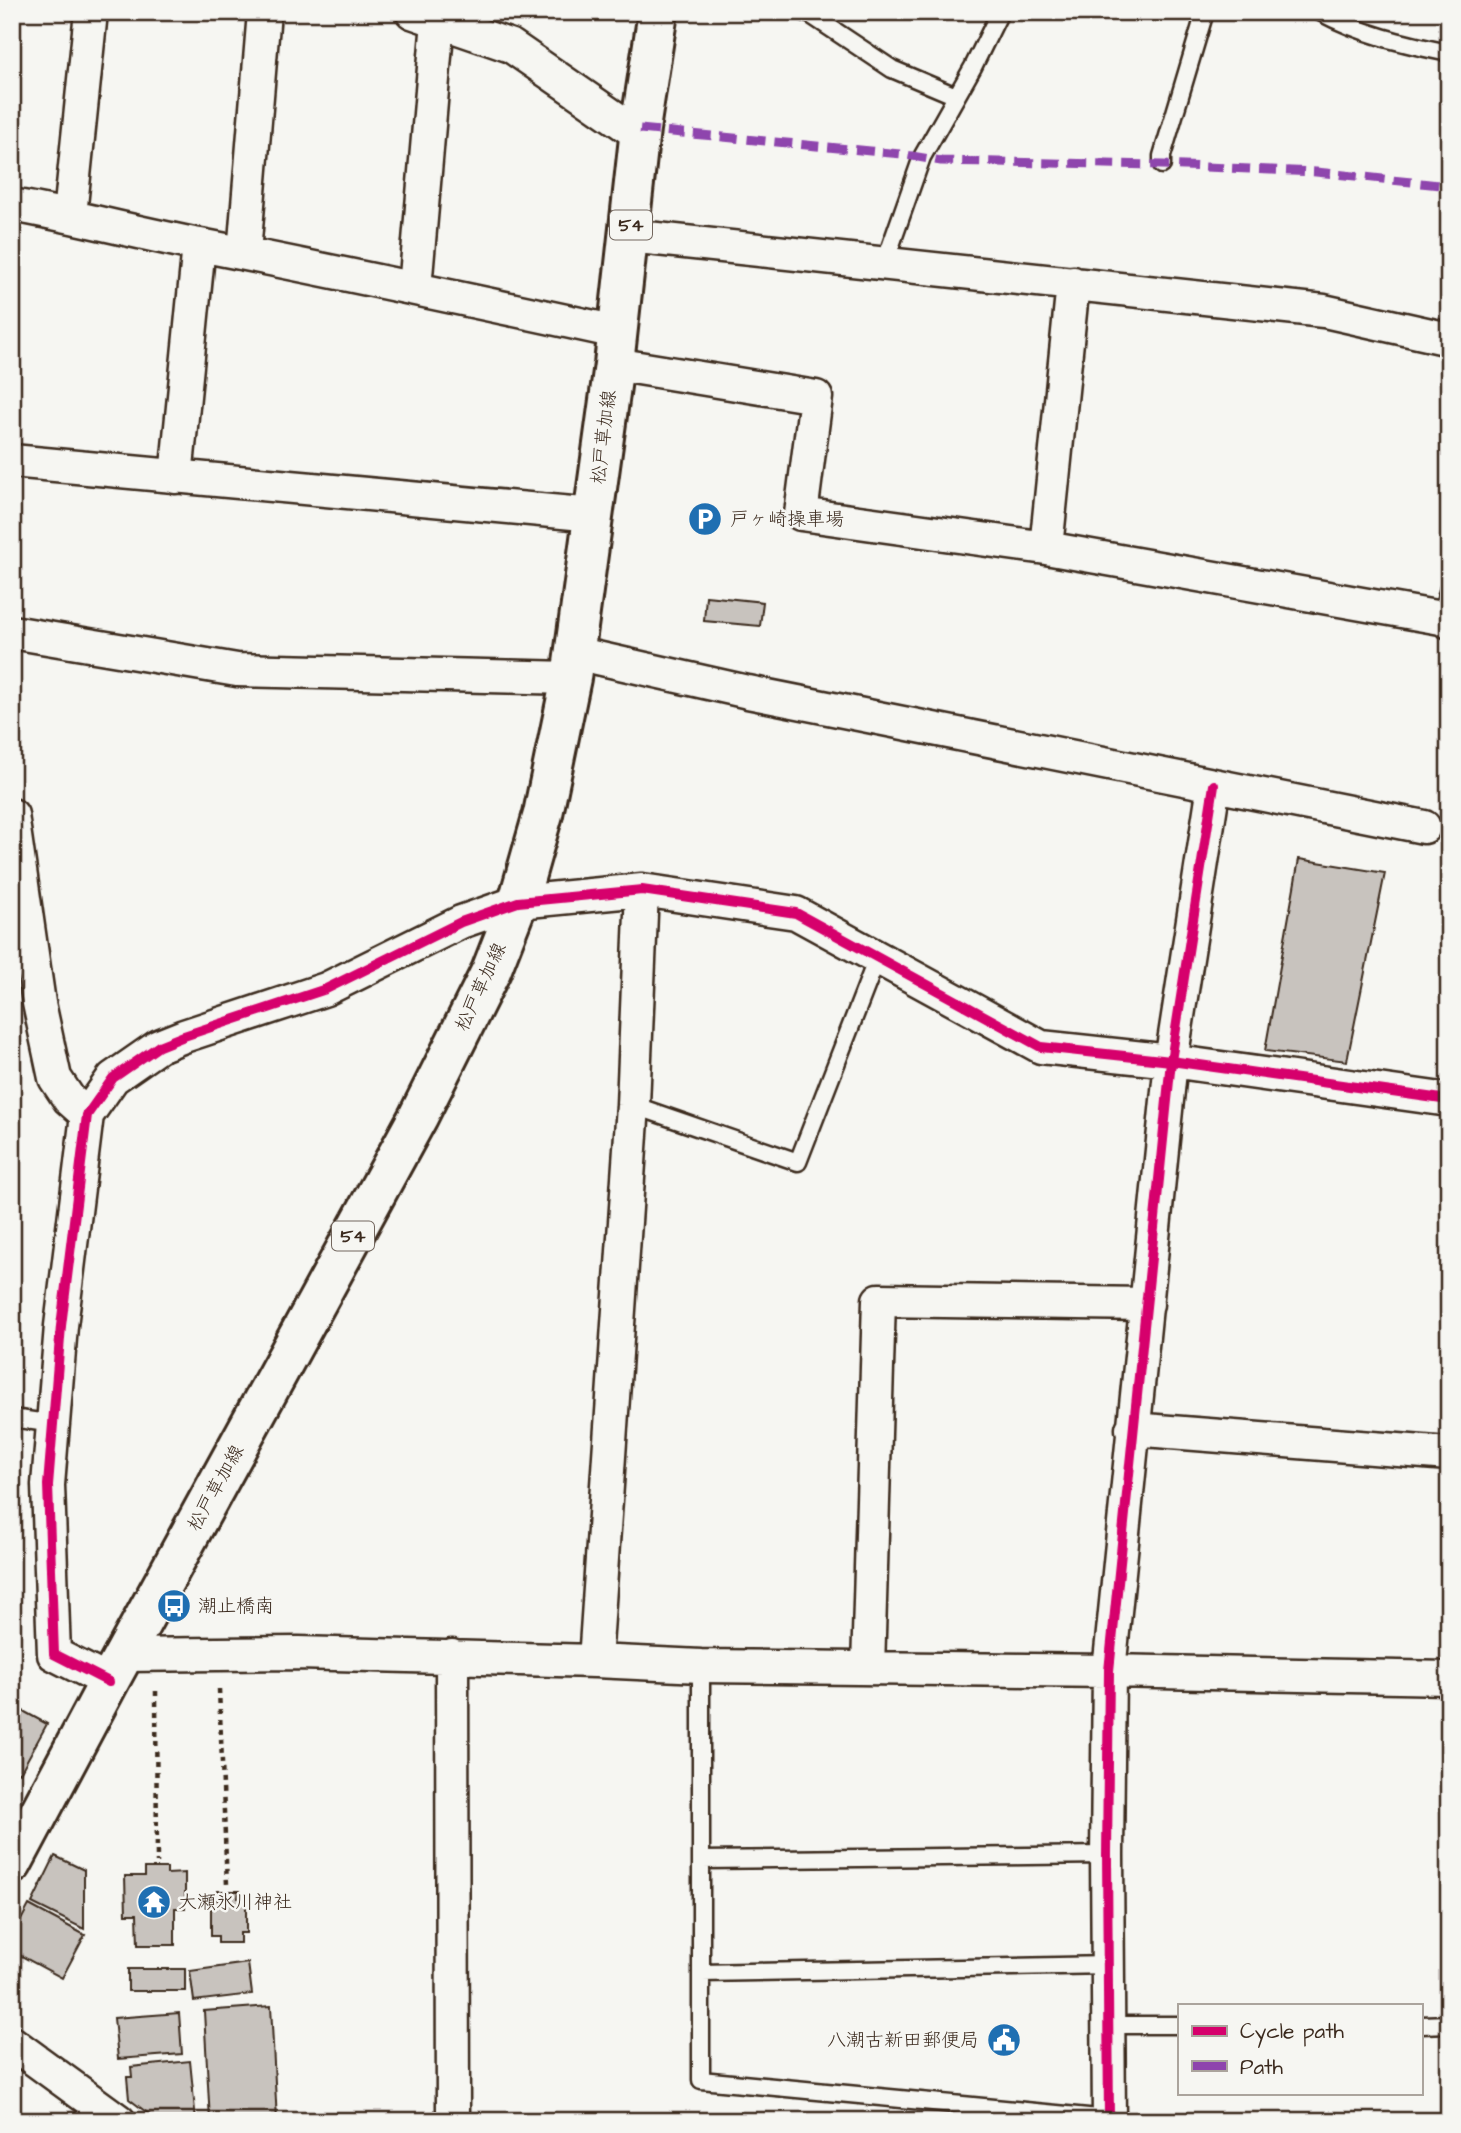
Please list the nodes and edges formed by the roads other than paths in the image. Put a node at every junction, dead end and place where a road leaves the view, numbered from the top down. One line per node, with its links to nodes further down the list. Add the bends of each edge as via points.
1 (91, 12): 14 (street)
2 (264, 12): 17 (street)
3 (658, 12): 11 (main road, 松戸草加線 / 54)
4 (803, 12): 10 (lane, via 892,69)
5 (1000, 12): 10 (lane)
6 (1205, 12): 12 (lane)
7 (1320, 12): 9 (lane, via 1347,27)
8 (425, 16): 11 (street, via 511,46); 20 (street)
9 (1449, 53)
10 (956, 96): 18 (lane, via 922,157)
11 (640, 135): 15 (main road, 松戸草加線 / 54)
12 (1162, 165)
13 (12, 205): 14 (street)
14 (70, 215): 16 (street)
15 (629, 236): 18 (street); 22 (main road, 松戸草加線 / 54)
16 (199, 245): 17 (street); 24 (street)
17 (244, 253): 20 (street)
18 (884, 265): 19 (street)
19 (1073, 283): 21 (street, via 1324,311); 26 (street)
20 (415, 288): 22 (street)
21 (1449, 339)
22 (615, 348): 25 (main road, 松戸草加線 / 54); 26 (street, via 816,397 802,514)
23 (12, 461): 24 (street)
24 (176, 477): 25 (street)
25 (594, 515): 30 (main road, 松戸草加線 / 54)
26 (1046, 548): 28 (street)
27 (1449, 588): 28 (lane)
28 (1445, 620)
29 (12, 632): 30 (street, via 237,670)
30 (573, 666): 31 (street, via 748,692); 36 (main road, 松戸草加線 / 54)
31 (1213, 785): 33 (street); 39 (street)
32 (12, 815): 34 (street)
33 (1424, 827)
34 (15, 852): 38 (street)
35 (642, 890): 36 (street); 37 (street, via 796,913); 41 (street)
36 (518, 902): 42 (street, via 461,922 326,989 159,1046 113,1077); 50 (main road, 松戸草加線 / 54, via 491,971 418,1117)
37 (877, 956): 39 (street, via 1041,1047); 41 (lane, via 798,1161)
38 (26, 1005): 42 (street, via 55,1078)
39 (1171, 1061): 40 (street); 43 (street)
40 (1449, 1100)
41 (633, 1105): 49 (street)
42 (87, 1115): 45 (street)
43 (1147, 1304): 46 (street); 52 (street, via 879,1300)
44 (12, 1418): 45 (lane)
45 (54, 1424): 50 (street, via 48,1485 54,1654)
46 (1132, 1429): 47 (street); 53 (street)
47 (1449, 1454)
48 (452, 1656): 49 (street); 50 (street, via 217,1654); 67 (street)
49 (595, 1661): 51 (street)
50 (130, 1664): 57 (main road, 松戸草加線 / 54)
51 (701, 1666): 52 (street); 56 (lane)
52 (868, 1668): 53 (street)
53 (1109, 1671): 54 (street); 55 (street)
54 (1449, 1678)
55 (1107, 1855): 56 (lane); 58 (street)
56 (702, 1860): 59 (lane)
57 (12, 1864)
58 (1109, 1965): 59 (lane); 61 (street)
59 (702, 1973): 65 (lane, via 701,2080)
60 (1449, 2024): 63 (lane)
61 (1109, 2025): 62 (lane); 65 (street)
62 (1178, 2025)
63 (1422, 2025)
64 (12, 2043): 66 (street)
65 (1109, 2120)
66 (119, 2121)
67 (453, 2121)

